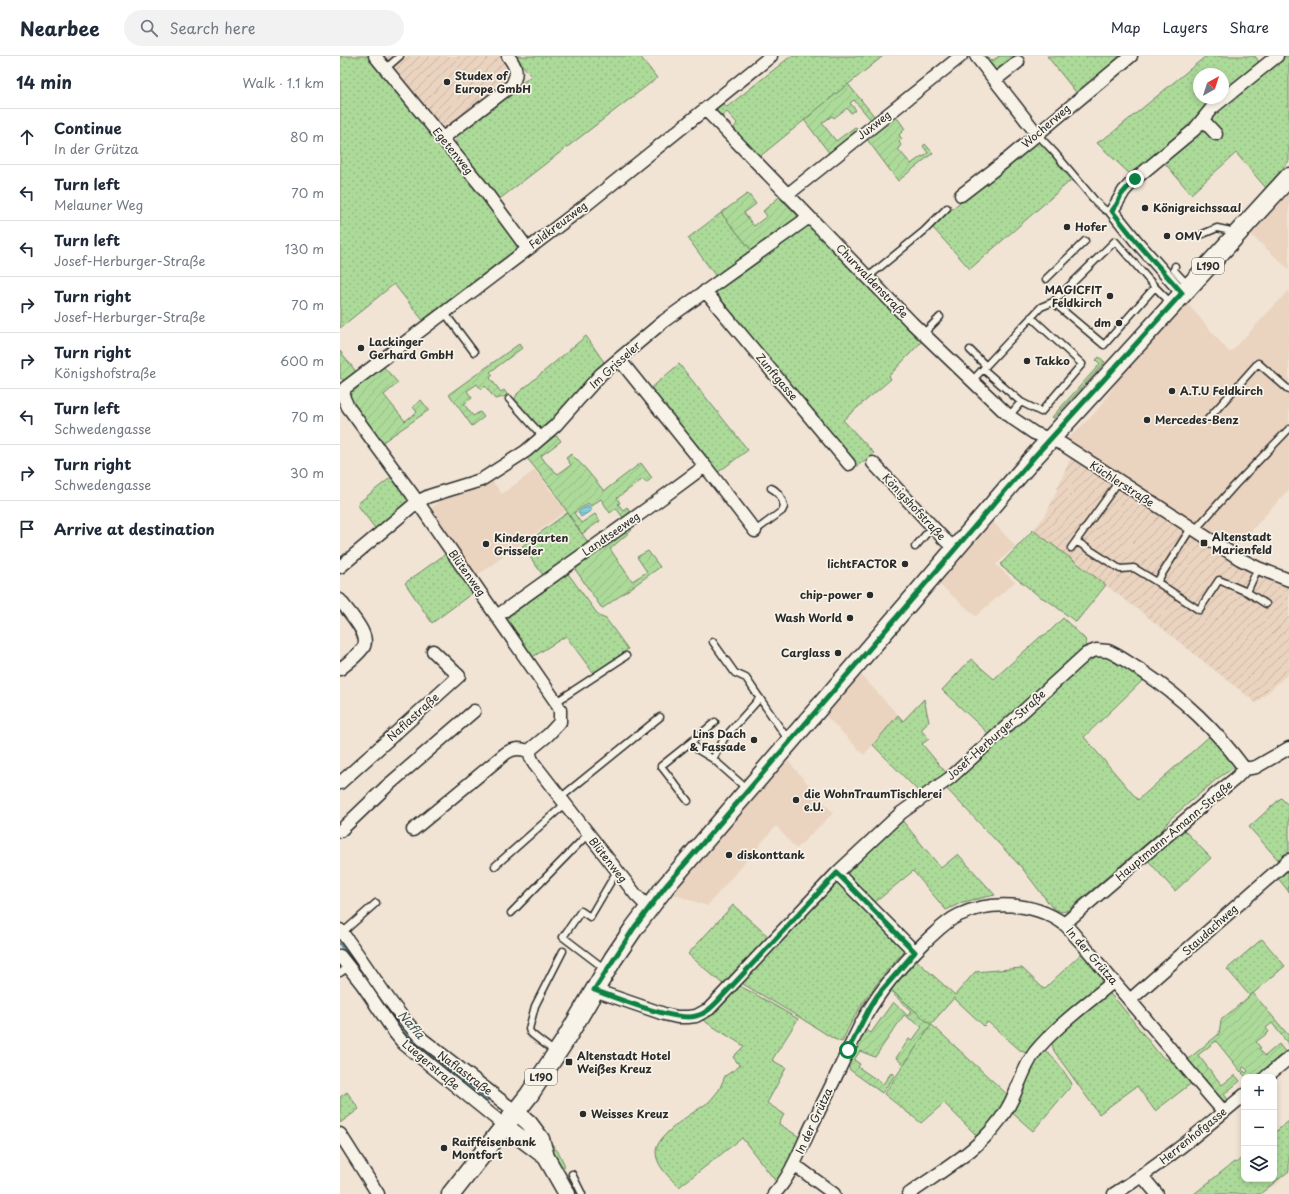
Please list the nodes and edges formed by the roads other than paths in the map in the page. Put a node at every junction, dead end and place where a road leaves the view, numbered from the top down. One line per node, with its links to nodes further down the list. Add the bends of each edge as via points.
1 (375, 56): 10 (street, Egetenweg)
2 (400, 56): 10 (lane)
3 (508, 56): 16 (street, via 516,68 515,80 511,86)
4 (772, 56): 12 (street, Feldkreuzweg)
5 (961, 56): 18 (street, Juxweg)
6 (976, 56): 11 (street)
7 (1131, 56): 14 (street, Wocherweg)
8 (1277, 56): 13 (street, via 1211,109)
9 (1018, 62): 11 (street)
10 (385, 69): 16 (street, Egetenweg)
11 (995, 80): 14 (street)
12 (705, 110): 18 (street, Churwaldenstraße); 26 (street, Feldkreuzweg, via 586,205)
13 (1203, 120): 15 (street); 21 (street, via 1135,179 1121,195)
14 (1037, 134): 19 (street, Wocherweg); 21 (lane, via 1096,202 1105,210)
15 (1216, 134)
16 (442, 138): 26 (street, Egetenweg)
17 (1289, 177): 23 (main road, Königshofstraße / L190)
18 (787, 194): 22 (street, Churwaldenstraße)
19 (961, 195)
20 (947, 208): 28 (lane, via 924,231)
21 (1112, 211): 32 (street)
22 (809, 217): 28 (street, Churwaldenstraße); 31 (street, Im Grisseler)
23 (1238, 233): 24 (lane, via 1217,228); 32 (main road, Königshofstraße / L190)
24 (1203, 234)
25 (1085, 241): 29 (lane)
26 (527, 248): 34 (street, Feldkreuzweg)
27 (1175, 266): 32 (lane)
28 (868, 277): 37 (street, Churwaldenstraße)
29 (1046, 279)
30 (1155, 287): 32 (lane); 33 (lane, via 1104,345); 33 (lane, via 1115,241)
31 (705, 291): 40 (street, Im Grisseler); 52 (street, Zunftgasse)
32 (1181, 294): 51 (main road, Königshofstraße / L190)
33 (1052, 302): 36 (lane, via 1041,307)
34 (444, 312): 39 (lane); 44 (street, Feldkreuzweg, via 349,385)
35 (940, 317): 37 (lane)
36 (1031, 317): 41 (lane); 46 (lane, via 1082,364 1041,412)
37 (923, 334): 42 (street, Churwaldenstraße)
38 (970, 350): 41 (lane)
39 (474, 352)
40 (619, 359): 50 (street, Im Grisseler, via 601,374 566,415); 54 (street)
41 (985, 367): 42 (lane); 46 (lane)
42 (972, 380): 47 (street, Churwaldenstraße)
43 (1289, 390): 48 (lane, via 1258,363)
44 (344, 392): 57 (street, Blütenweg, via 348,407)
45 (509, 399): 50 (lane)
46 (1021, 402): 47 (lane)
47 (1004, 413): 51 (street, Churwaldenstraße, via 1026,429)
48 (1208, 419)
49 (1289, 430): 59 (lane)
50 (543, 437): 57 (street, Im Grisseler, via 481,480)
51 (1049, 440): 55 (street, Küchlerstraße, via 1062,444); 64 (main road, Königshofstraße / L190)
52 (849, 464)
53 (873, 464): 58 (street, Königshofstraße)
54 (705, 466): 60 (street); 72 (street, Landtseeweg)
55 (1119, 482): 59 (street, Küchlerstraße); 61 (lane)
56 (771, 488): 60 (lane, via 782,498 784,507 782,512)
57 (417, 502): 65 (street, Im Grisseler); 72 (street, Blütenweg)
58 (932, 527): 62 (lane); 64 (street, Königshofstraße)
59 (1193, 529): 66 (street, Küchlerstraße); 68 (lane)
60 (755, 531)
61 (1076, 541): 63 (lane); 68 (lane, via 1120,569 1134,568)
62 (915, 547)
63 (1071, 548)
64 (955, 549): 83 (main road, Königshofstraße / L190)
65 (340, 567)
66 (1258, 568): 67 (street, Küchlerstraße); 69 (lane)
67 (1288, 577)
68 (1157, 582): 69 (lane, via 1199,610 1219,580)
69 (1247, 592): 71 (lane)
70 (340, 600): 76 (street, via 364,632 366,640 364,647)
71 (1266, 604)
72 (497, 616): 78 (street, Blütenweg)
73 (713, 642): 77 (lane, via 735,673 746,678)
74 (433, 651): 88 (street, Naflastraße, via 459,676)
75 (626, 656): 78 (lane)
76 (340, 669)
77 (760, 698): 83 (lane); 86 (lane, via 725,737)
78 (556, 702): 85 (street, Blütenweg, via 560,710 560,722 534,745)
79 (474, 711): 93 (street, via 386,787)
80 (660, 716): 90 (lane)
81 (715, 722): 82 (lane)
82 (691, 742): 86 (lane, via 698,750); 91 (lane, via 661,766)
83 (790, 742): 89 (main road, Königshofstraße / L190)
84 (1289, 748): 87 (street, Hauptmann-Amann-Straße, via 1256,767)
85 (530, 752): 90 (street, Blütenweg, via 532,761); 92 (street, via 513,749 506,753)
86 (714, 759): 89 (lane)
87 (1245, 769): 98 (street, Josef-Herburger-Straße, via 1215,731 1163,685 1112,653 1103,649 1091,651 950,778 901,813); 102 (street, Hauptmann-Amann-Straße)
88 (340, 783)
89 (748, 790): 100 (main road, Königshofstraße / L190)
90 (562, 801): 94 (street, Blütenweg); 96 (lane)
91 (688, 801)
92 (413, 830)
93 (340, 831)
94 (588, 834): 97 (street, Blütenweg); 101 (lane)
95 (1289, 860): 111 (street, Staudachweg)
96 (495, 866)
97 (617, 871): 100 (street, Blütenweg); 108 (lane, via 590,917 580,911 563,936)
98 (837, 873): 105 (street); 110 (street, Josef-Herburger-Straße, via 717,1002 703,1013 688,1017 664,1014)
99 (376, 903): 103 (lane)
100 (649, 908): 108 (main road, Königshofstraße / L190)
101 (511, 913)
102 (1064, 924): 105 (street, In der Grütza, via 1029,908 979,908 948,922); 109 (street, In der Grütza)
103 (341, 932): 117 (street, Naflastraße, via 410,1027)
104 (563, 951): 112 (lane, via 535,1006 530,1028 533,1035)
105 (915, 952): 119 (street, In der Grütza, via 870,1007)
106 (340, 956): 107 (street, Luegerstraße)
107 (344, 970): 117 (street, Luegerstraße, via 404,1044)
108 (606, 970): 110 (main road, Königshofstraße / L190)
109 (1114, 981): 111 (street, In der Grütza); 128 (street, via 1049,1036 1035,1052 1024,1070 1008,1108 989,1134)
110 (594, 990): 112 (main road, Königshofstraße / L190)
111 (1130, 1000): 116 (street, In der Grütza)
112 (556, 1053): 117 (main road, Königshofstraße / L190)
113 (1289, 1058): 114 (street)
114 (1270, 1074)
115 (1241, 1098): 116 (street, Herrenhofgasse)
116 (1224, 1112): 121 (street, Herrenhofgasse)
117 (511, 1119): 123 (main road, L190); 124 (main road, Naflastraße, via 529,1123 541,1139 546,1157)
118 (340, 1134): 122 (street)
119 (793, 1165): 126 (street, In der Grütza); 127 (street)
120 (572, 1174): 125 (lane)
121 (1142, 1176): 129 (street, Herrenhofgasse); 130 (street)
122 (378, 1194)
123 (451, 1194)
124 (567, 1194)
125 (582, 1194)
126 (774, 1194)
127 (834, 1194)
128 (909, 1194)
129 (1114, 1194)
130 (1157, 1194)

